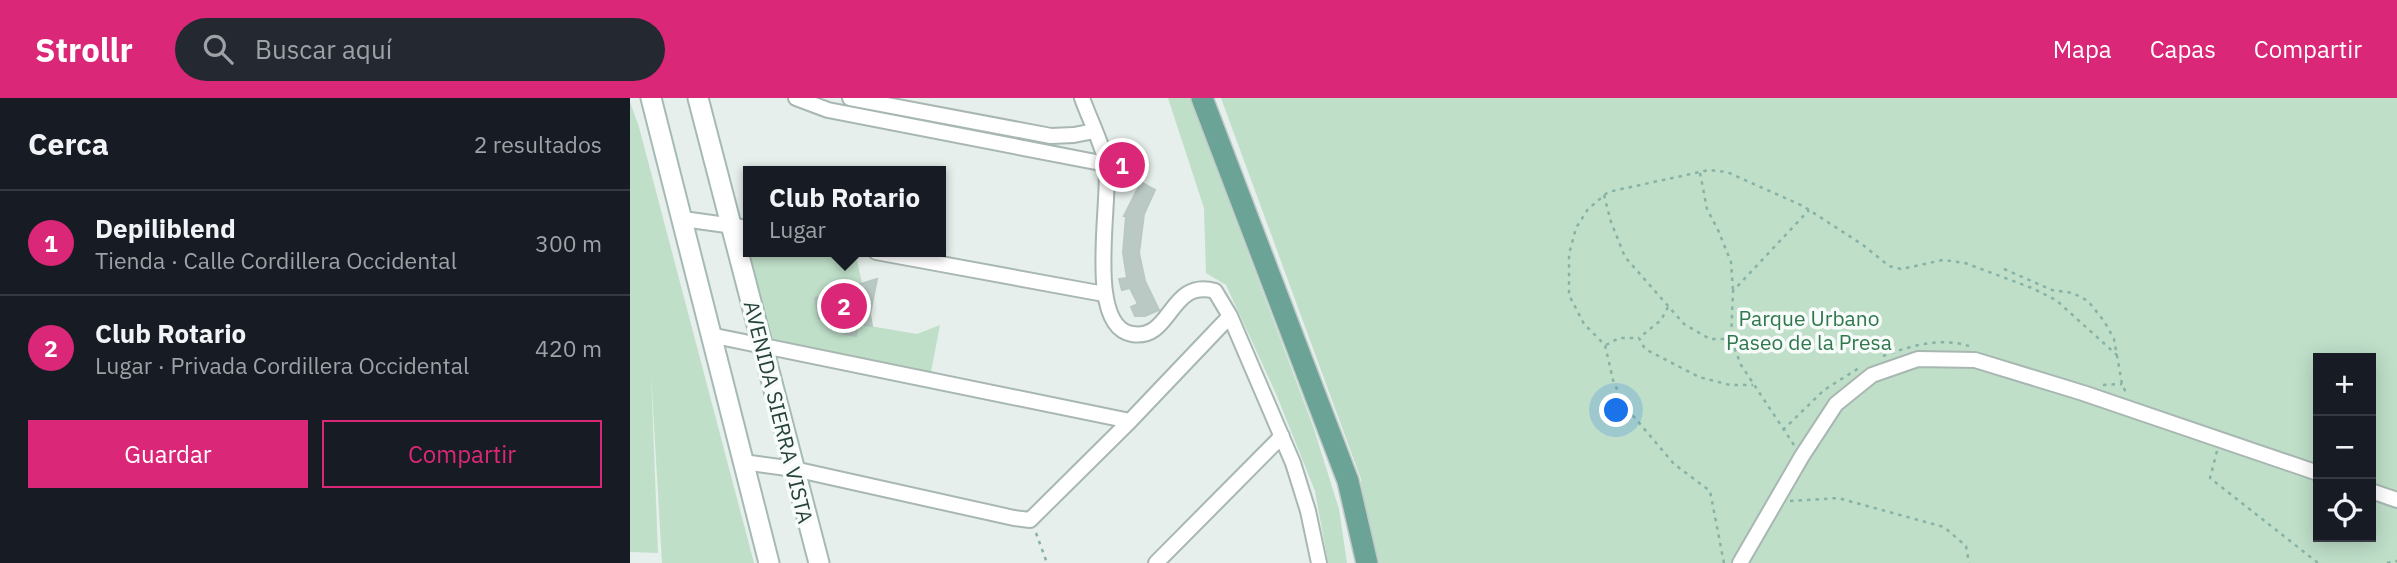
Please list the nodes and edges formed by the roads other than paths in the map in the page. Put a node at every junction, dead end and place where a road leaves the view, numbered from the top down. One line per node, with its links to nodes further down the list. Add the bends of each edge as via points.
1 (651, 98): 11 (main road)
2 (698, 98): 12 (main road, AVENIDA SIERRA VISTA)
3 (796, 98): 9 (street, via 828,110)
4 (850, 98): 8 (street)
5 (1082, 98): 7 (street)
6 (1202, 98): 30 (main road, via 1348,481)
7 (1094, 131): 8 (street); 10 (street)
8 (1063, 135): 9 (street, via 1058,142)
9 (1065, 156): 10 (street)
10 (1106, 164): 15 (street)
11 (683, 219): 12 (street); 17 (main road)
12 (740, 226)
13 (746, 257): 18 (main road, AVENIDA SIERRA VISTA)
14 (903, 257): 15 (street)
15 (1104, 294): 16 (street, via 1117,323 1125,333 1136,335 1147,334 1161,324 1180,298 1202,288 1215,291)
16 (1230, 316): 19 (street); 20 (street)
17 (710, 335): 18 (street); 21 (main road)
18 (762, 345): 19 (street); 22 (main road, AVENIDA SIERRA VISTA)
19 (1130, 421): 22 (street, via 1030,520)
20 (1282, 436): 28 (street); 29 (street, via 1308,511)
21 (743, 462): 22 (street); 26 (main road)
22 (794, 469): 27 (main road, AVENIDA SIERRA VISTA)
23 (2313, 471): 31 (street, via 1975,360 1918,359 1872,375 1836,404)
24 (2376, 493): 25 (street)
25 (2397, 500)
26 (769, 563)
27 (818, 563)
28 (1156, 563)
29 (1319, 563)
30 (1367, 563)
31 (1740, 563)

